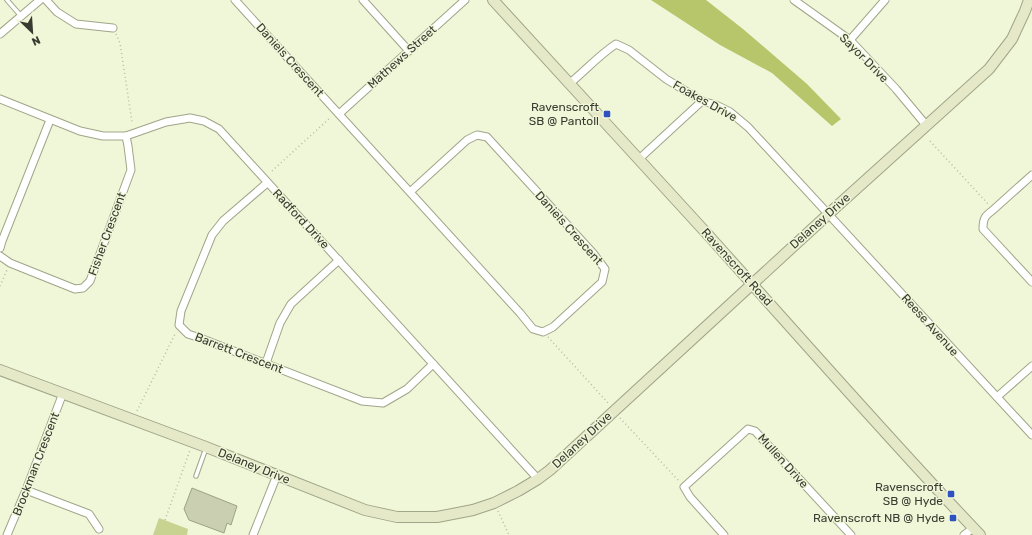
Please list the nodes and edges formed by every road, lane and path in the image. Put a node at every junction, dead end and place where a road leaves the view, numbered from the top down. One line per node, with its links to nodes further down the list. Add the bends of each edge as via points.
1 (7, 0): 11 (lane)
2 (40, 0): 11 (street)
3 (46, 0): 12 (street, via 57,12 76,24)
4 (235, 0): 19 (street, Daniels Crescent)
5 (363, 0): 15 (street)
6 (465, 0): 15 (street, Mathews Street)
7 (494, 0): 16 (street, Ravenscroft Road)
8 (794, 0): 14 (street, Sayor Drive)
9 (885, 0): 14 (street)
10 (1029, 0): 22 (street, Delaney Drive, via 1012,39 989,69)
11 (21, 16): 13 (street)
12 (113, 28): 21 (path, via 120,43)
13 (0, 34)
14 (850, 40): 22 (street, Sayor Drive)
15 (409, 51): 19 (street, Mathews Street)
16 (569, 84): 18 (street, Foakes Drive, via 616,44 629,50 666,79); 25 (street, Ravenscroft Road)
17 (0, 99): 20 (street, Radford Drive)
18 (702, 101): 25 (street); 31 (street, Foakes Drive, via 730,112 748,126)
19 (339, 114): 26 (path, via 332,116); 29 (street, Daniels Crescent)
20 (50, 120): 23 (street, Radford Drive, via 80,131 104,136); 32 (street)
21 (132, 122)
22 (926, 125): 31 (street, Delaney Drive)
23 (126, 136): 28 (street, Radford Drive, via 166,122 190,118 204,121 219,129); 35 (street, Fisher Crescent, via 131,170 90,281 84,288 75,289)
24 (930, 141): 30 (path)
25 (639, 159): 37 (street, Ravenscroft Road)
26 (272, 171)
27 (1032, 175): 30 (street)
28 (267, 183): 34 (street, Radford Drive); 39 (street, via 223,221 212,235 181,311)
29 (410, 192): 29 (street, Daniels Crescent, via 533,329 543,332 553,327 602,282 605,269 593,253 488,137 477,135 467,140)
30 (994, 210): 36 (street, via 983,220 983,229)
31 (828, 214): 37 (street, Delaney Drive); 45 (street, Reese Avenue)
32 (0, 248)
33 (0, 256): 35 (street, Fisher Crescent)
34 (339, 260): 40 (street, via 291,304 280,323); 41 (street, Radford Drive)
35 (10, 263): 38 (path)
36 (1032, 282)
37 (752, 284): 52 (street, Delaney Drive); 57 (street, Ravenscroft Road)
38 (0, 286)
39 (179, 325): 40 (street, Barrett Crescent, via 188,334); 46 (path)
40 (266, 363): 41 (street, Barrett Crescent, via 362,401 383,403 407,389)
41 (433, 364): 52 (street, Radford Drive)
42 (1032, 366): 45 (street)
43 (0, 370): 44 (street, Delaney Drive)
44 (63, 394): 46 (street, Delaney Drive); 53 (street, Brockman Crescent)
45 (998, 398): 47 (street, Reese Avenue)
46 (132, 420): 48 (street, Delaney Drive)
47 (1032, 435)
48 (193, 442): 49 (street, Delaney Drive); 55 (path)
49 (206, 447): 50 (street, Delaney Drive); 51 (lane)
50 (277, 475): 54 (street, Delaney Drive, via 365,510 397,517 452,515); 60 (street)
51 (196, 476)
52 (538, 479): 54 (street, Delaney Drive)
53 (26, 490): 56 (street, via 88,514); 59 (street, Brockman Crescent)
54 (494, 503): 61 (path)
55 (165, 520)
56 (99, 529)
57 (976, 531): 63 (street)
58 (719, 534): 62 (street, Mullen Drive, via 684,487 748,430 756,431)
59 (7, 535)
60 (253, 535)
61 (509, 535)
62 (851, 535)
63 (964, 535)

